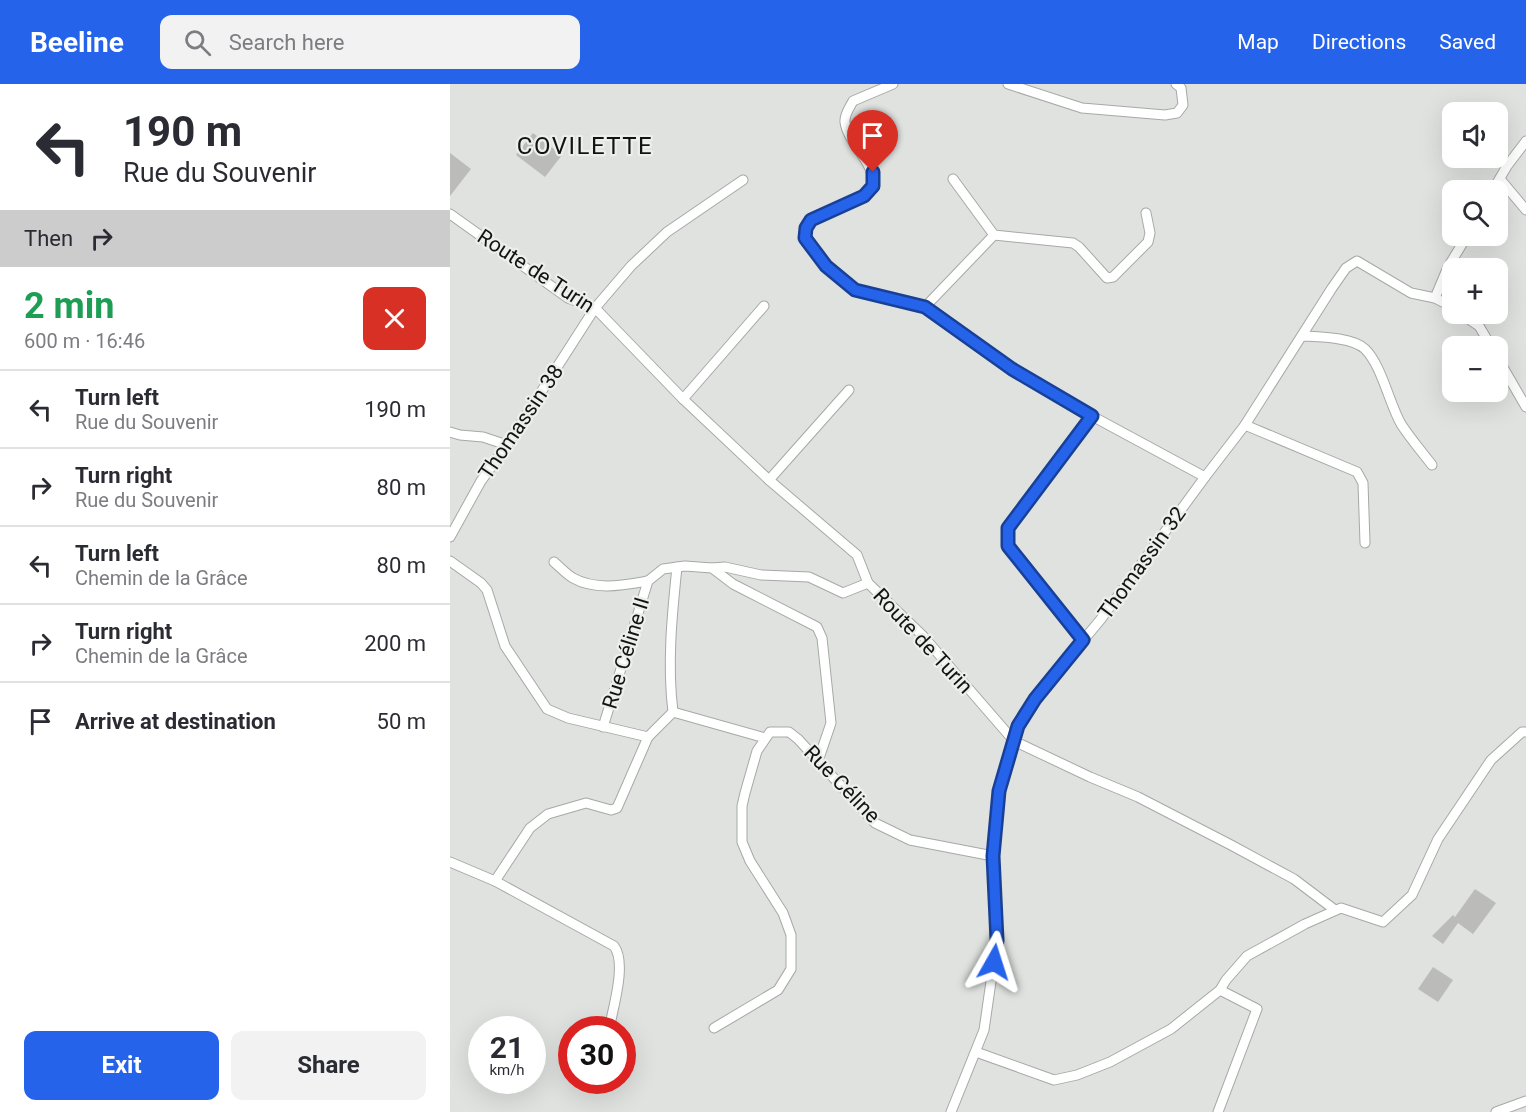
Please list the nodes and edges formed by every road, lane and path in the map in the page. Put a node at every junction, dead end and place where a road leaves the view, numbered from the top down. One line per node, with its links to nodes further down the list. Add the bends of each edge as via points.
1 (893, 84): 16 (street, via 853,100 844,120 849,138 873,172 873,186 864,196 811,220 805,238 826,266 855,290)
2 (1008, 84): 3 (street, via 1082,108 1165,115 1177,113 1183,105 1182,88)
3 (1176, 84)
4 (1526, 141): 6 (street)
5 (953, 179): 11 (street)
6 (1500, 179): 8 (street)
7 (742, 180): 17 (street, Thomassin 38, via 667,232 631,266)
8 (1526, 210)
9 (1146, 213): 11 (street, via 1148,242 1113,277 1107,278 1073,243)
10 (450, 214): 17 (street, Route de Turin, via 568,298)
11 (994, 235): 16 (street)
12 (1461, 246): 13 (street)
13 (1435, 298): 14 (street); 19 (street, Thomassin 32, via 1411,293 1357,261 1346,268)
14 (1442, 302)
15 (764, 306): 23 (street)
16 (925, 307): 25 (street, via 1012,369)
17 (596, 308): 23 (street, Route de Turin); 28 (street, Thomassin 38)
18 (1476, 324): 20 (street)
19 (1302, 336): 26 (street, Thomassin 32); 29 (street, via 1330,338 1364,349 1401,424)
20 (1485, 336)
21 (1508, 376): 24 (street)
22 (849, 390): 31 (street)
23 (683, 399): 31 (street, Route de Turin)
24 (1526, 407)
25 (1092, 416): 30 (street); 40 (street, via 1008,528 1007,536 1008,546)
26 (1245, 425): 30 (street, Thomassin 32); 33 (street, via 1357,472 1364,483)
27 (450, 432): 28 (street)
28 (507, 445): 32 (street, Thomassin 38, via 481,481)
29 (1432, 465)
30 (1204, 477): 40 (street, Thomassin 32)
31 (769, 480): 39 (street, Route de Turin, via 857,555)
32 (450, 537)
33 (1365, 543)
34 (450, 561): 42 (street, Rue Céline II, via 482,583 505,646 547,709)
35 (554, 562): 38 (street, via 584,583 619,586)
36 (677, 567): 37 (street, Rue Céline II); 38 (street, Rue Céline II, via 663,569); 41 (street, via 669,685)
37 (712, 568): 39 (street, Rue Céline II, via 809,577 843,593); 47 (street, via 733,584 817,627 822,638 831,723)
38 (648, 581): 42 (street, Rue Céline II)
39 (868, 583): 46 (street, Route de Turin, via 923,636)
40 (1083, 640): 46 (street, Thomassin 32, via 1035,699 1018,726)
41 (673, 712): 44 (street); 45 (street, Rue Céline)
42 (603, 728): 44 (street, Rue Céline II)
43 (1526, 732): 51 (street, via 1491,760 1438,839 1412,895 1383,922 1341,908)
44 (648, 737): 50 (street, via 617,808 586,803 548,814 530,828)
45 (765, 738): 47 (street, Rue Céline, via 770,732 789,732); 54 (street, via 742,806 742,842 783,913 791,935 791,969 778,990)
46 (1014, 741): 48 (street, Thomassin 32, via 999,791); 51 (street, Route de Turin, via 1138,797 1231,845 1294,879)
47 (818, 761): 48 (street, Rue Céline, via 875,824 910,840)
48 (993, 856): 55 (street, Thomassin 32, via 997,940 984,1030)
49 (450, 862): 50 (street)
50 (495, 881): 53 (street, via 614,946 620,968)
51 (1335, 910): 52 (street, via 1247,956)
52 (1220, 990): 55 (street, via 1171,1029 1077,1075 1054,1080); 58 (street, via 1257,1009)
53 (611, 1016)
54 (714, 1028)
55 (976, 1052): 57 (street, Thomassin 32)
56 (1526, 1101): 59 (street)
57 (951, 1112)
58 (1218, 1112)
59 (1496, 1112)

